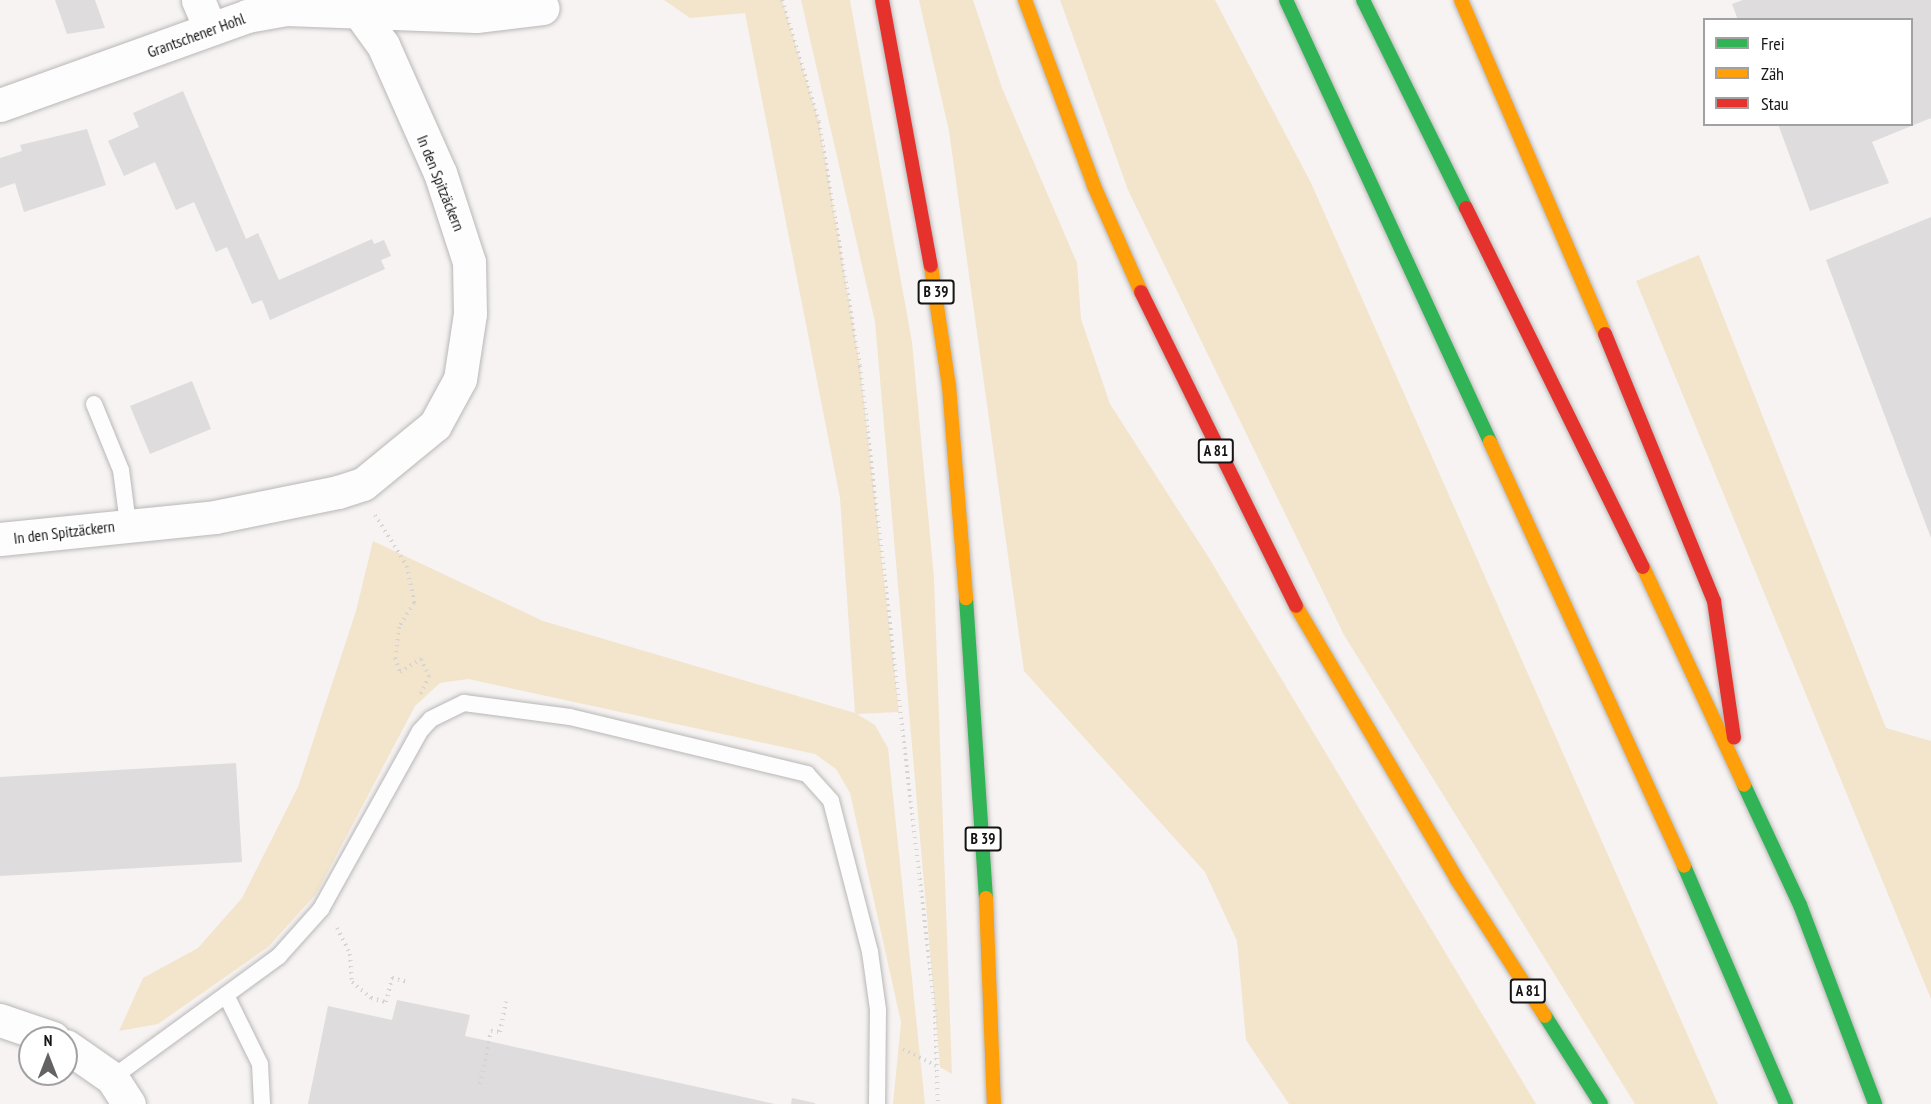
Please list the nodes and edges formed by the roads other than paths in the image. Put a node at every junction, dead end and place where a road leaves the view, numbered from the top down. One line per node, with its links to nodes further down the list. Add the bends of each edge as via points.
1 (882, 0): 22 (main road, B 39, via 926,229 950,398 979,758)
2 (1025, 0): 23 (main road, A 81, via 1094,186 1160,336 1272,562 1456,878)
3 (1286, 0): 24 (main road, via 1427,298 1661,813)
4 (1363, 0): 14 (main road, via 1579,429)
5 (1461, 0): 14 (main road, via 1563,229 1714,601)
6 (477, 8): 7 (street, Grantschener Hohl); 8 (street, Grantschener Hohl)
7 (543, 8)
8 (359, 12): 9 (street, Grantschener Hohl, via 286,9); 12 (street, In den Spitzäckern, via 383,45 456,215 470,262 470,314 460,379 435,424 363,484 282,507)
9 (204, 14): 10 (street, Grantschener Hohl)
10 (0, 105)
11 (94, 404): 12 (lane, In den Spitzäckern, via 121,470)
12 (128, 524): 13 (street, In den Spitzäckern)
13 (0, 539)
14 (1740, 775): 25 (main road, via 1800,905)
15 (226, 995): 19 (lane); 20 (lane, via 260,1064); 21 (lane, via 279,956 321,909 431,718 464,703 498,705 807,774 831,801 870,952 877,1036)
16 (0, 1020): 17 (street)
17 (18, 1026)
18 (78, 1056): 19 (street)
19 (120, 1091)
20 (262, 1104)
21 (877, 1104)
22 (994, 1104)
23 (1601, 1104)
24 (1786, 1104)
25 (1875, 1104)

